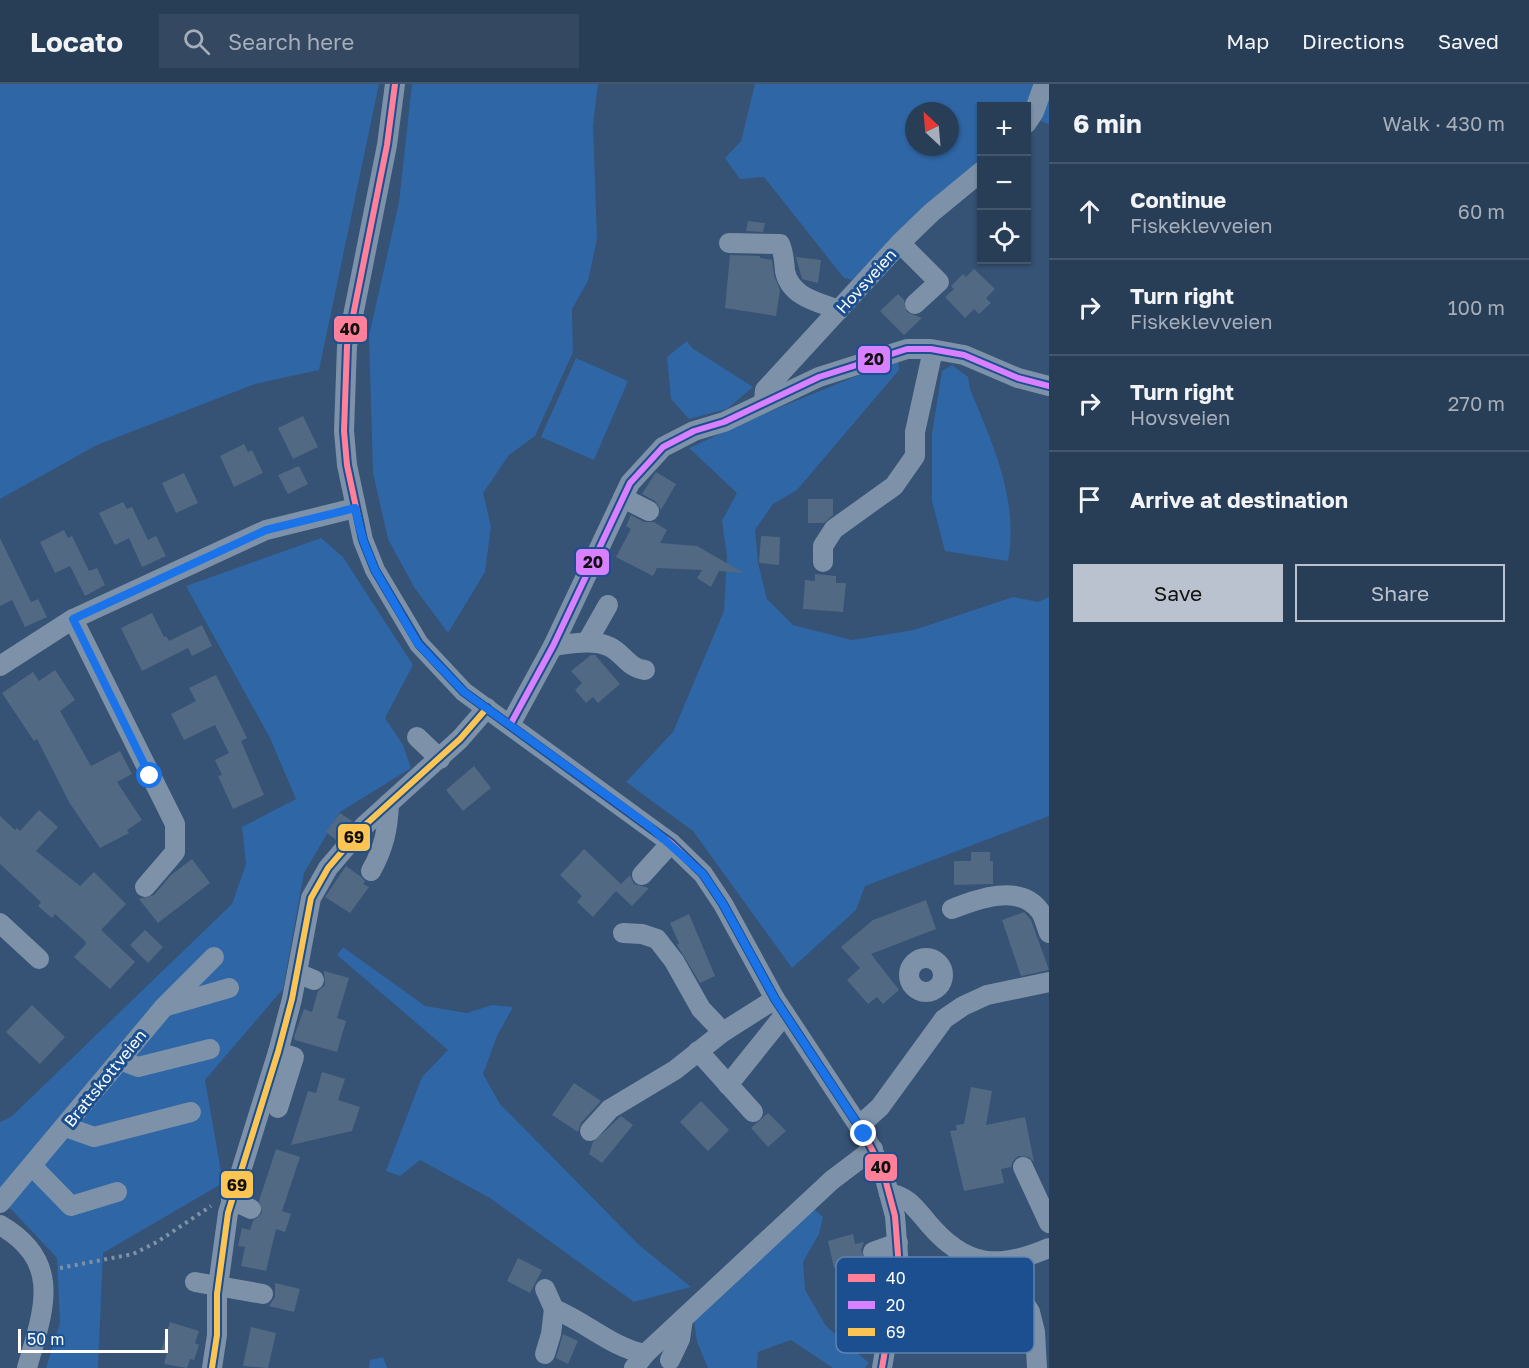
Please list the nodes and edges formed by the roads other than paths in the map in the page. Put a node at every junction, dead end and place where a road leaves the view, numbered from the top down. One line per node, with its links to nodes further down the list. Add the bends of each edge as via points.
1 (395, 84): 15 (street, via 387,145 347,346 344,431)
2 (1044, 84): 3 (street)
3 (1031, 116)
4 (977, 174): 6 (street, Hovsveien)
5 (729, 243): 8 (street, via 780,244 792,288 806,298)
6 (900, 243): 7 (street, via 939,282); 8 (street, Hovsveien)
7 (915, 304)
8 (839, 310): 10 (street, Hovsveien)
9 (933, 350): 11 (street, via 907,349); 12 (street, via 964,355 1018,378); 17 (street, via 915,432 915,456 894,486 834,529 823,546)
10 (794, 359): 11 (street); 13 (street, Hovsveien, via 765,390)
11 (812, 380): 13 (street)
12 (1049, 386)
13 (764, 401): 14 (street, via 663,447 637,472)
14 (623, 498): 16 (street); 21 (street)
15 (355, 508): 19 (street, via 266,530); 24 (street, via 375,570 418,644 464,692)
16 (650, 511)
17 (823, 562)
18 (608, 605): 20 (street)
19 (73, 619): 22 (street); 32 (street, via 175,824 175,852)
20 (586, 642): 21 (street); 23 (street, via 609,647 634,668)
21 (553, 646): 25 (street)
22 (0, 666)
23 (645, 669)
24 (486, 708): 25 (street); 27 (street)
25 (510, 725): 29 (street)
26 (417, 737): 27 (street)
27 (440, 759): 28 (street)
28 (389, 802): 30 (street, via 383,849); 48 (street, via 317,884 311,898 306,976)
29 (671, 843): 31 (street); 42 (street, via 713,888)
30 (371, 871)
31 (642, 875)
32 (145, 887)
33 (952, 909): 36 (street, via 1001,894 1027,901 1040,910)
34 (0, 923): 38 (street)
35 (623, 933): 45 (street, via 657,939 701,1009)
36 (1049, 933)
37 (214, 957): 43 (street, Brattskottveien)
38 (39, 959)
39 (1049, 982): 44 (street, via 987,995)
40 (229, 988): 43 (street)
41 (932, 990): 44 (street)
42 (780, 1006): 45 (street); 50 (street); 54 (street)
43 (165, 1007): 49 (street, Brattskottveien)
44 (944, 1019): 54 (street, via 880,1107)
45 (723, 1032): 47 (street)
46 (210, 1049): 49 (street, via 138,1067)
47 (698, 1051): 50 (street); 56 (street, via 675,1070 610,1109)
48 (278, 1052): 51 (street, via 294,1057); 61 (street)
49 (120, 1060): 55 (street, Brattskottveien)
50 (728, 1085): 53 (street)
51 (278, 1108)
52 (191, 1112): 55 (street, via 94,1137)
53 (753, 1112)
54 (859, 1126): 57 (street)
55 (66, 1127): 58 (street, Brattskottveien)
56 (590, 1131)
57 (873, 1149): 62 (street); 78 (street, via 832,1180)
58 (32, 1166): 60 (street, via 71,1206); 63 (street, Brattskottveien)
59 (1023, 1167): 65 (street)
60 (117, 1192)
61 (233, 1193): 64 (street); 74 (street)
62 (889, 1193): 67 (street); 71 (street, via 903,1196 937,1234)
63 (0, 1203)
64 (251, 1209)
65 (1049, 1223)
66 (0, 1225): 84 (street, via 34,1255 43,1274 44,1305)
67 (898, 1243): 69 (street); 70 (street)
68 (1049, 1248): 72 (street)
69 (873, 1252)
70 (898, 1257)
71 (970, 1257)
72 (1022, 1257)
73 (195, 1282): 74 (street)
74 (218, 1284): 76 (street); 85 (street)
75 (545, 1289): 77 (street)
76 (263, 1294)
77 (554, 1309): 81 (street); 83 (street, via 576,1318)
78 (683, 1319): 82 (street, via 680,1340); 83 (street)
79 (1034, 1328): 87 (street)
80 (885, 1353): 86 (street)
81 (545, 1354)
82 (670, 1359)
83 (639, 1361)
84 (27, 1368)
85 (212, 1368)
86 (882, 1368)
87 (1037, 1368)

